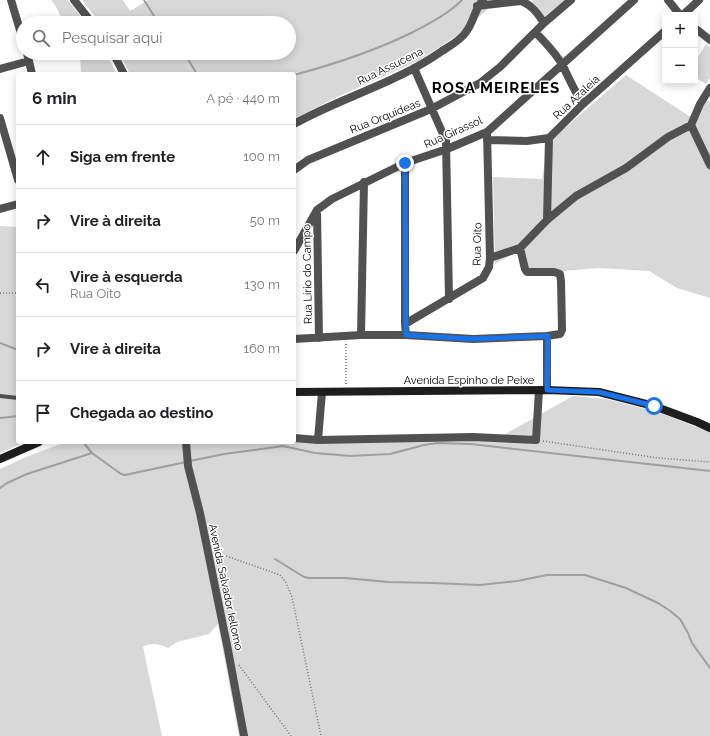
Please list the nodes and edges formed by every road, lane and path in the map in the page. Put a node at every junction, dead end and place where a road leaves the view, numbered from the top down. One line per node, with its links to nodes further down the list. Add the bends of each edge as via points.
1 (11, 0): 12 (street)
2 (74, 0): 11 (street)
3 (483, 0): 8 (street)
4 (571, 0): 13 (street, Rua Orquídeas)
5 (634, 0): 21 (street, Rua Girassol)
6 (668, 0): 9 (street)
7 (699, 0): 10 (street)
8 (477, 6): 13 (street, via 521,1 527,3); 22 (street, Rua Assucena, via 466,32 435,57)
9 (678, 12)
10 (686, 12)
11 (87, 16)
12 (16, 17)
13 (544, 23): 15 (street, Rua Orquídeas)
14 (698, 30): 17 (street)
15 (535, 32): 21 (street); 28 (street, Rua Orquídeas, via 480,84)
16 (662, 34): 27 (street, Rua Azaleia)
17 (710, 40)
18 (21, 60): 23 (street)
19 (29, 60): 24 (street)
20 (116, 60): 25 (street)
21 (562, 64): 27 (street); 32 (street, Rua Girassol)
22 (414, 68): 28 (street); 30 (street, Rua Assucena)
23 (0, 69)
24 (32, 72)
25 (123, 72)
26 (710, 88): 31 (street)
27 (583, 104): 33 (street, Rua Azaleia)
28 (431, 109): 34 (street, via 442,131); 37 (street, Rua Orquídeas, via 308,160)
29 (0, 118): 38 (street)
30 (296, 123)
31 (691, 125): 36 (street); 43 (street, via 668,136 626,168 576,196)
32 (487, 136): 33 (street, via 527,141); 34 (street, Rua Girassol); 46 (street, Rua Oito)
33 (549, 138): 43 (street)
34 (447, 149): 35 (street, Rua Girassol); 49 (street)
35 (405, 163): 39 (street, Rua Girassol); 50 (street)
36 (710, 165)
37 (296, 169)
38 (16, 173)
39 (364, 182): 42 (street, Rua Girassol); 53 (street)
40 (16, 205): 41 (street)
41 (0, 209)
42 (317, 210): 44 (street, Rua Girassol); 55 (street, Rua Lírio do Campo)
43 (547, 220): 45 (street)
44 (296, 247)
45 (520, 248): 46 (street); 54 (street, via 527,272 560,274 562,330 560,334)
46 (490, 258): 49 (street, Rua Oito, via 484,278)
47 (0, 293): 48 (path)
48 (16, 293)
49 (449, 299): 50 (street, Rua Oito)
50 (405, 324): 51 (street)
51 (406, 335): 53 (street); 54 (street, via 473,339)
52 (346, 336): 53 (street); 55 (street); 61 (path)
53 (361, 336)
54 (548, 336): 58 (street)
55 (319, 338): 56 (street)
56 (296, 339)
57 (538, 390): 58 (street, Avenida Espinho de Peixe); 61 (street, Avenida Espinho de Peixe); 67 (street)
58 (547, 390): 64 (street, Avenida Espinho de Peixe, via 612,395 654,406)
59 (296, 392): 60 (street, Avenida Espinho de Peixe)
60 (322, 392): 61 (street, Avenida Espinho de Peixe); 66 (street)
61 (346, 392)
62 (0, 396): 63 (lane)
63 (16, 398)
64 (710, 428)
65 (296, 438): 66 (street)
66 (318, 440): 67 (street, via 473,437)
67 (536, 440): 71 (path, via 658,458)
68 (34, 444): 70 (street)
69 (186, 444): 72 (street, Avenida Salvador Iellomo, via 188,466)
70 (0, 459)
71 (710, 462)
72 (207, 549): 74 (street, Avenida Salvador Iellomo); 76 (path, via 280,575 285,581 292,597)
73 (237, 662): 75 (path)
74 (244, 736)
75 (291, 736)
76 (321, 736)

